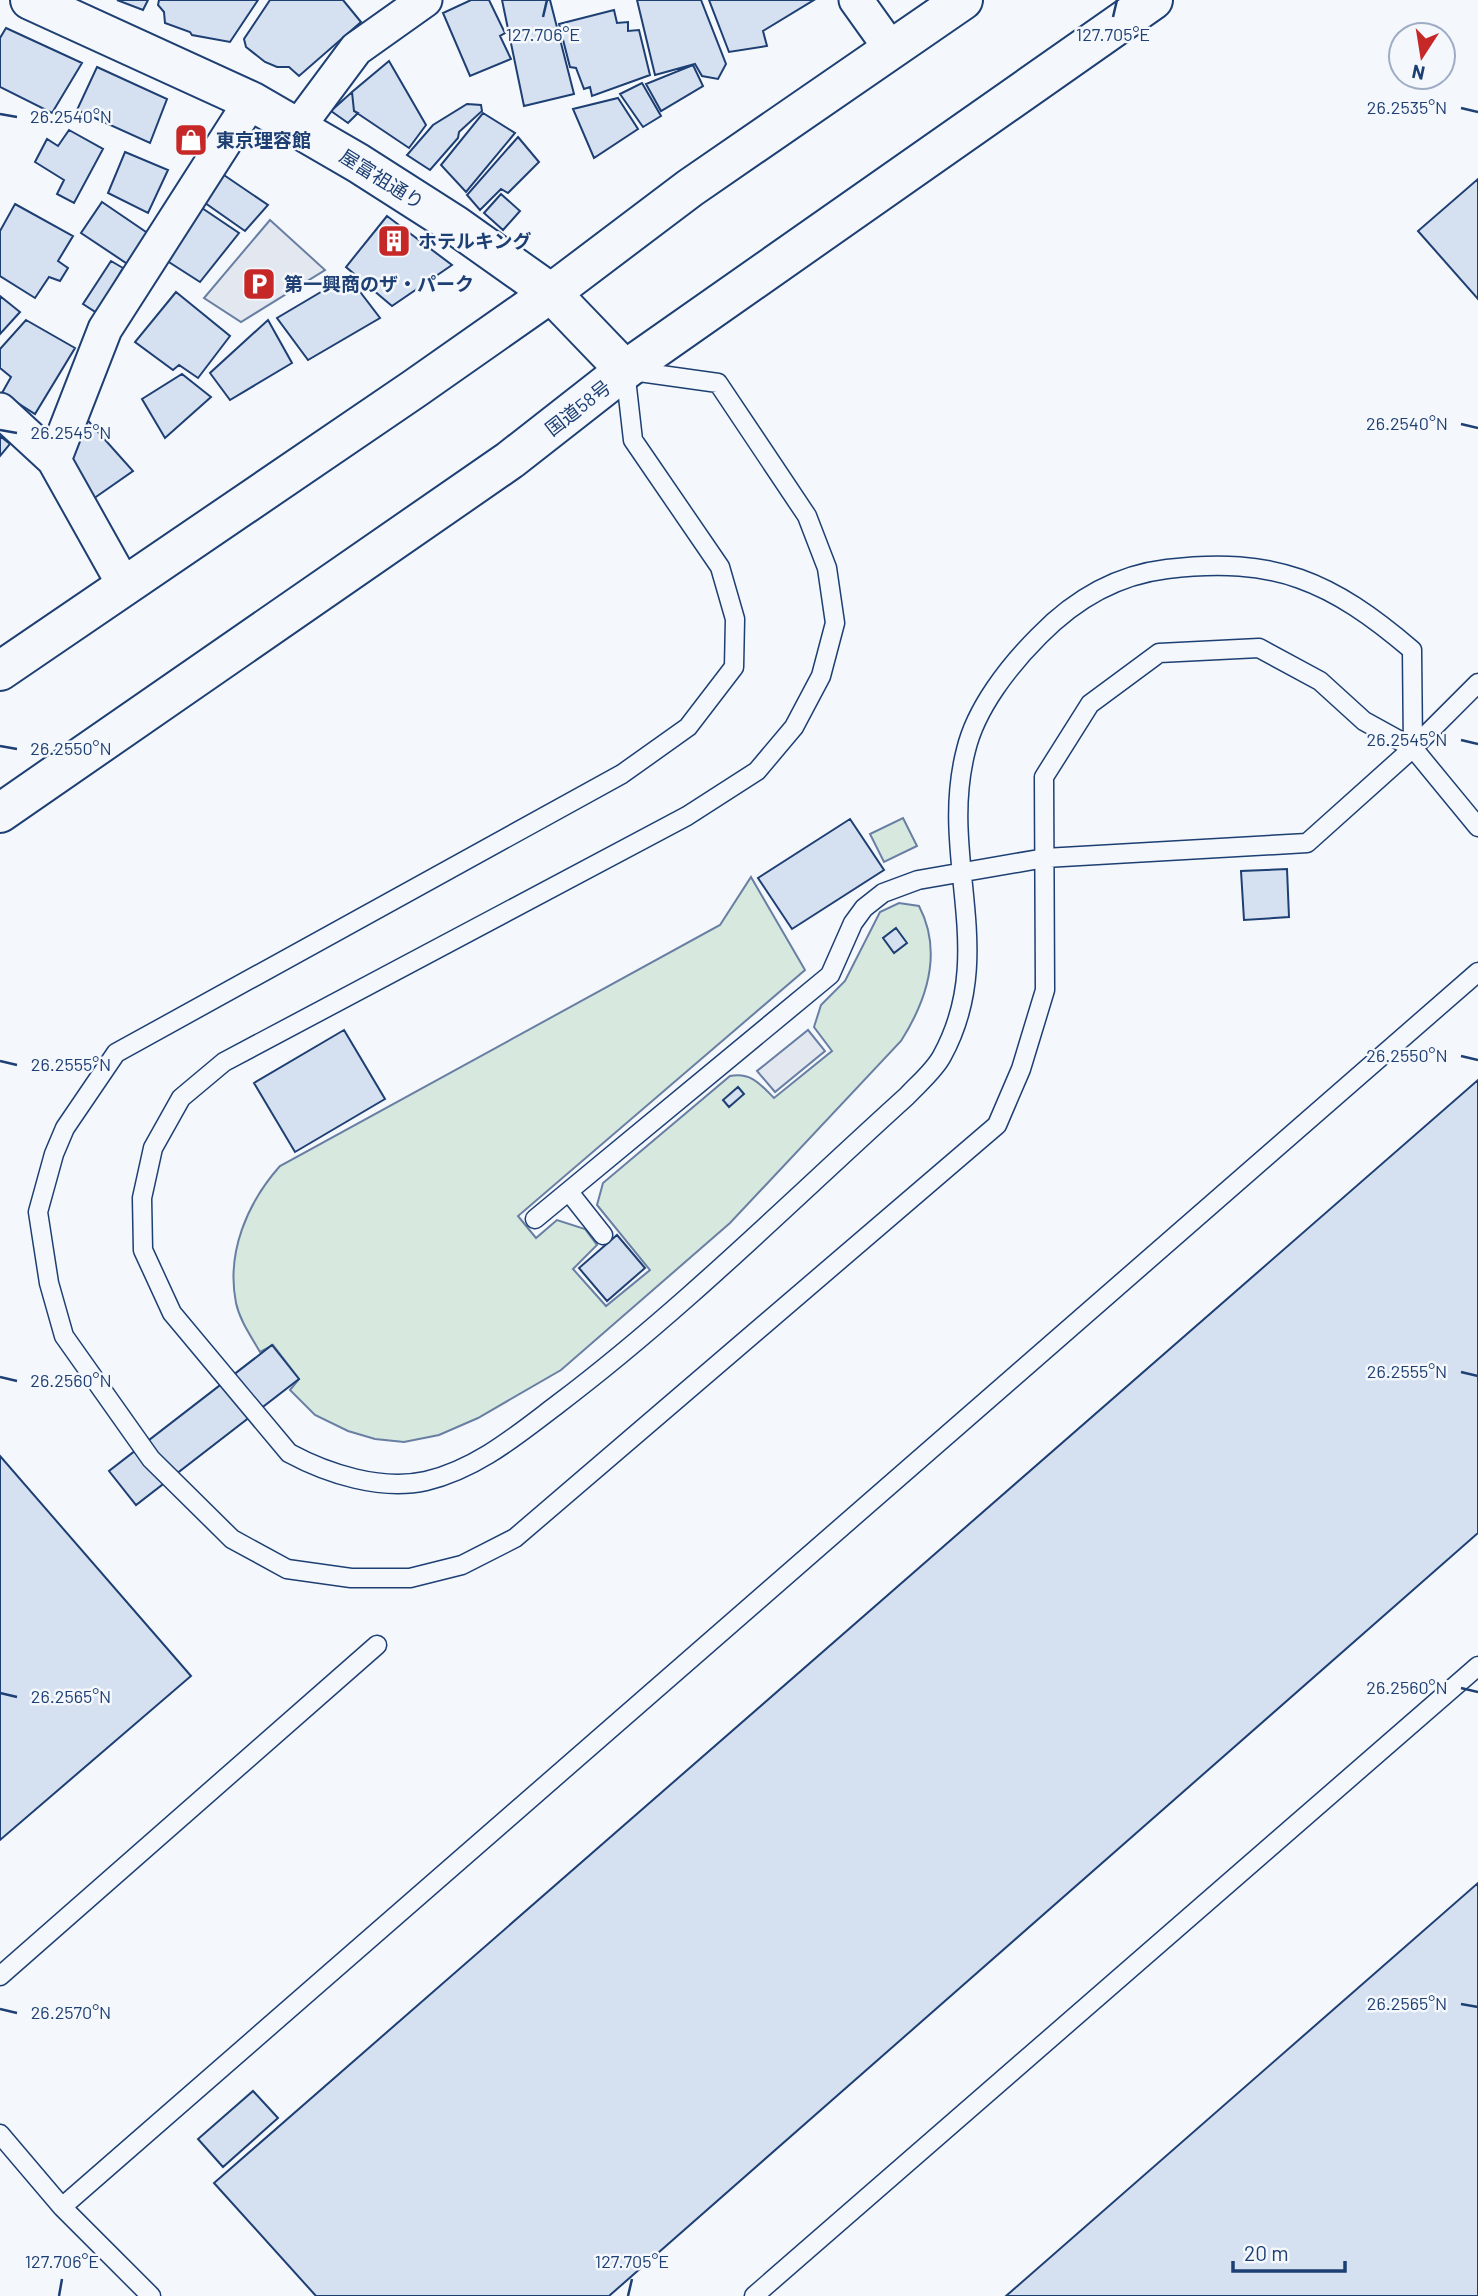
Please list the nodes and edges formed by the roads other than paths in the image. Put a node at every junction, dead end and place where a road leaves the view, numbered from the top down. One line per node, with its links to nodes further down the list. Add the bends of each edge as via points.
1 (425, 0): 8 (street, via 356,49)
2 (856, 0): 6 (street)
3 (963, 0): 6 (main road)
4 (1153, 0): 10 (main road, 国道58号)
5 (49, 4): 7 (main road, 屋富祖通り)
6 (891, 49): 9 (main road, via 690,188)
7 (251, 102): 8 (main road, 屋富祖通り); 12 (street, via 106,329)
8 (298, 127): 9 (main road, 屋富祖通り, via 455,225)
9 (551, 293): 10 (main road, 屋富祖通り); 13 (main road)
10 (625, 370): 17 (main road, 国道58号, via 510,460); 19 (lane, via 633,440 720,567 735,619 734,667 688,727 622,774 116,1053 91,1086 54,1154 38,1212 48,1283 64,1336 151,1459 232,1539 287,1569 351,1578 410,1578 462,1565 515,1538 997,1125 1021,1069 1045,990); 20 (lane, via 718,383 779,471 807,516 827,568 835,623 821,676 794,727 757,771 687,816 224,1062 181,1098 153,1148 142,1198 143,1251 172,1313 282,1446 315,1467 370,1482 425,1481 483,1459 655,1325 907,1096 941,1059 969,977)
11 (0, 410): 12 (street)
12 (54, 460): 13 (street)
13 (124, 585): 14 (main road)
14 (0, 671)
15 (1478, 684): 16 (lane)
16 (1413, 748): 18 (lane); 19 (lane, via 1307,843); 19 (lane, via 1364,721 1320,681 1259,648 1159,653 1090,704 1044,777); 20 (lane, via 1412,650 1368,613 1320,585 1268,570 1213,564 1158,570 1105,585 1058,616 1017,657 989,700 966,750 959,812)
17 (0, 813)
18 (1478, 827)
19 (1045, 858): 20 (lane)
20 (962, 873): 22 (lane, via 918,880 883,894 864,908 830,975)
21 (1478, 972): 29 (lane)
22 (569, 1192): 23 (lane); 24 (lane)
23 (535, 1219)
24 (603, 1235)
25 (377, 1645): 27 (lane)
26 (1478, 1666): 31 (lane)
27 (0, 1976)
28 (0, 2134): 29 (lane)
29 (62, 2207): 30 (lane)
30 (151, 2296)
31 (754, 2296)

